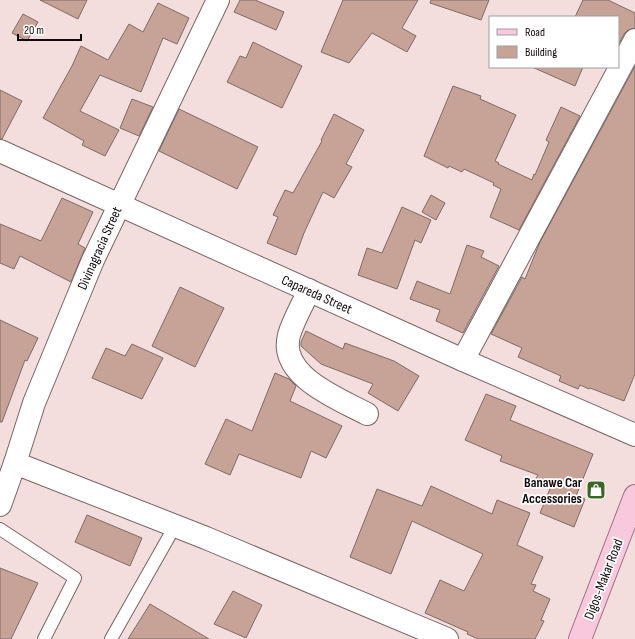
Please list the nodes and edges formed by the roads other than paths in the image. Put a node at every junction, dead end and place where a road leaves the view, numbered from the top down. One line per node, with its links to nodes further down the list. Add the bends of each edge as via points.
1 (218, 0): 4 (street, Divinagracia Street)
2 (635, 40): 6 (street)
3 (0, 151): 4 (street, Capareda Street)
4 (119, 204): 5 (street, Capareda Street); 9 (street, Divinagracia Street, via 39,389)
5 (310, 290): 6 (street, Capareda Street); 7 (street, via 289,335 291,358 298,371 311,384)
6 (463, 360): 8 (street, Capareda Street)
7 (367, 414)
8 (635, 435)
9 (15, 463): 11 (street, Divinagracia Street); 12 (street)
10 (635, 496): 17 (main road, Digos-Makar Road)
11 (0, 505)
12 (175, 526): 15 (lane); 16 (street)
13 (0, 529): 14 (lane, via 76,578)
14 (44, 639)
15 (111, 639)
16 (447, 639)
17 (580, 639)

